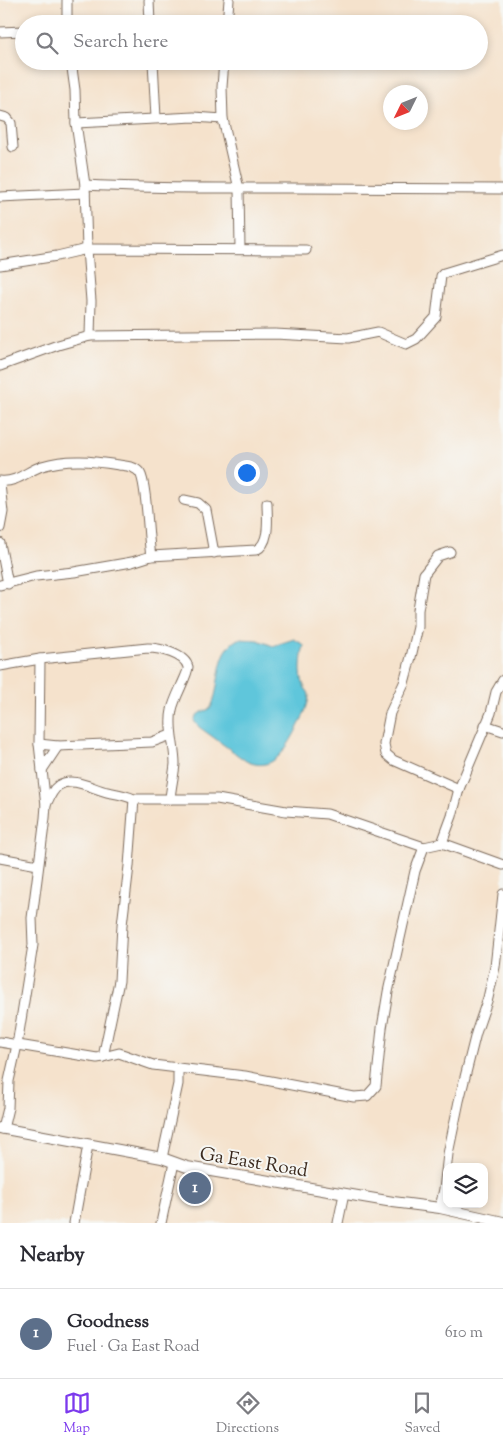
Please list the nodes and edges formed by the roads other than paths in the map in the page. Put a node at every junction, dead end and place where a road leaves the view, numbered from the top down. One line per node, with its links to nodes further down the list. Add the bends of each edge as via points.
1 (67, 0): 4 (street)
2 (149, 0): 5 (street)
3 (229, 0): 6 (street)
4 (67, 15)
5 (150, 15)
6 (228, 15)
7 (15, 31): 8 (street)
8 (0, 32)
9 (72, 70): 15 (street)
10 (153, 70): 13 (street)
11 (223, 70): 14 (street)
12 (0, 116): 16 (street, via 12,123)
13 (156, 118): 14 (street); 15 (street)
14 (223, 119): 18 (street)
15 (76, 123): 17 (street)
16 (13, 147)
17 (85, 189): 18 (street); 20 (street); 21 (street)
18 (239, 189): 19 (street); 22 (street)
19 (503, 189)
20 (0, 197)
21 (87, 249): 22 (street); 25 (street); 26 (street)
22 (240, 249): 23 (street)
23 (306, 250)
24 (503, 255): 26 (street, via 444,273 436,317 416,339 406,344 378,332 348,338 274,334)
25 (0, 265)
26 (90, 336): 27 (street)
27 (0, 366)
28 (0, 483): 31 (street, via 3,512); 35 (street, via 12,482 44,466 75,461 93,460 134,468 141,475)
29 (184, 500): 34 (street, via 198,503 206,510)
30 (267, 503): 34 (street, via 266,539 261,548)
31 (0, 528)
32 (0, 543): 36 (street)
33 (450, 552): 46 (street, via 438,556 424,574 411,657 404,683 390,713 384,744 386,754 393,760)
34 (214, 553): 35 (street)
35 (151, 556): 36 (street)
36 (4, 584)
37 (40, 659): 38 (street); 42 (street, via 148,648 173,653 187,664 188,672 175,698 170,720); 43 (street)
38 (0, 666)
39 (503, 680): 40 (street)
40 (485, 726): 41 (street); 46 (street)
41 (503, 731)
42 (171, 735): 44 (street, via 152,742); 48 (street, via 175,764)
43 (39, 744): 44 (street); 45 (street)
44 (58, 746): 45 (street)
45 (42, 770): 49 (street)
46 (459, 789): 50 (street)
47 (134, 799): 48 (street); 49 (street, via 66,782 55,789); 59 (street, via 119,981)
48 (170, 799): 51 (street, via 216,799 286,811 327,814)
49 (46, 805): 53 (street)
50 (442, 843): 51 (street); 54 (street)
51 (424, 847): 60 (street, via 415,871 388,992 376,1086 367,1096 354,1097 245,1076)
52 (0, 858): 53 (street)
53 (38, 865): 58 (street, via 32,945)
54 (503, 865)
55 (503, 894): 56 (street)
56 (502, 914): 66 (street, via 495,967 455,1120)
57 (0, 1042): 58 (street)
58 (17, 1045): 59 (street, via 97,1058); 61 (street)
59 (103, 1056): 60 (street, via 119,1053 153,1065)
60 (178, 1068): 63 (street, via 178,1084)
61 (2, 1128): 62 (street, Ga East Road)
62 (88, 1145): 63 (street, Ga East Road); 68 (street)
63 (162, 1158): 64 (street, Ga East Road)
64 (174, 1163): 65 (street, Ga East Road); 69 (street)
65 (344, 1194): 66 (street, Ga East Road); 70 (street)
66 (440, 1208): 67 (street, Ga East Road)
67 (503, 1222)
68 (74, 1223)
69 (161, 1223)
70 (338, 1223)

